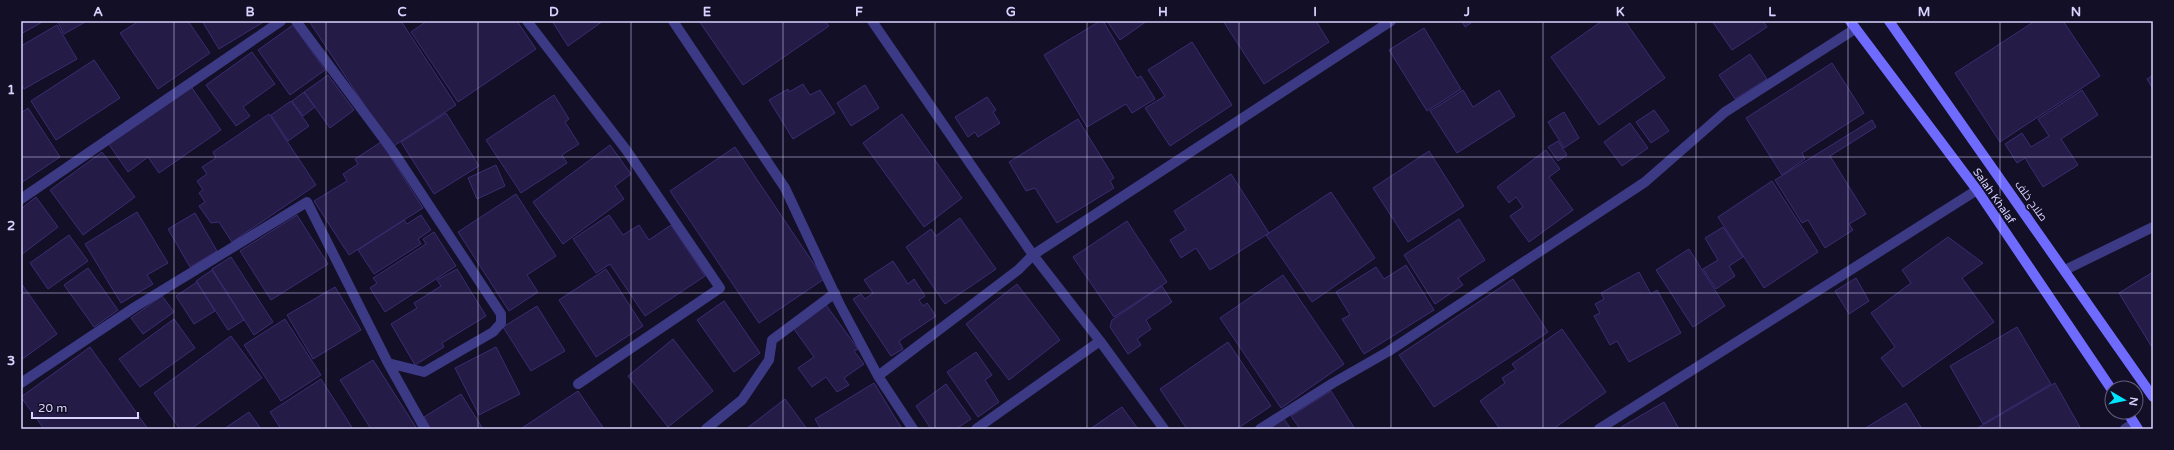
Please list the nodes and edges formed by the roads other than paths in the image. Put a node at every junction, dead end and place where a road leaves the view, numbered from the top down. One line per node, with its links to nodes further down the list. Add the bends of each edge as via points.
1 (280, 21): 10 (street)
2 (296, 21): 16 (street, via 395,154 500,314 501,323 493,332 424,372)
3 (526, 21): 20 (street, via 627,151 720,288)
4 (673, 21): 14 (street, via 785,188)
5 (872, 21): 12 (street)
6 (1390, 21): 12 (street)
7 (1889, 21): 13 (main road, صلاح خلف)
8 (1852, 25): 9 (main road, Salah Khalaf); 28 (street, via 1725,112 1645,182 1389,351 1332,383)
9 (1977, 190): 18 (main road, Salah Khalaf); 29 (street)
10 (21, 199)
11 (2153, 227): 13 (street)
12 (1033, 255): 15 (street); 17 (street, via 1018,270)
13 (2065, 270): 21 (main road, صلاح خلف)
14 (835, 293): 17 (street); 24 (street, via 772,340 769,360 742,400)
15 (1100, 341): 26 (street); 27 (street)
16 (388, 364): 19 (street, via 307,202 135,307); 23 (street)
17 (878, 376): 25 (street)
18 (2105, 380)
19 (21, 383)
20 (578, 384)
21 (2153, 397)
22 (2136, 426): 30 (street)
23 (425, 429)
24 (706, 429)
25 (913, 429)
26 (976, 429)
27 (1164, 429)
28 (1260, 429)
29 (1599, 429)
30 (2125, 429)

